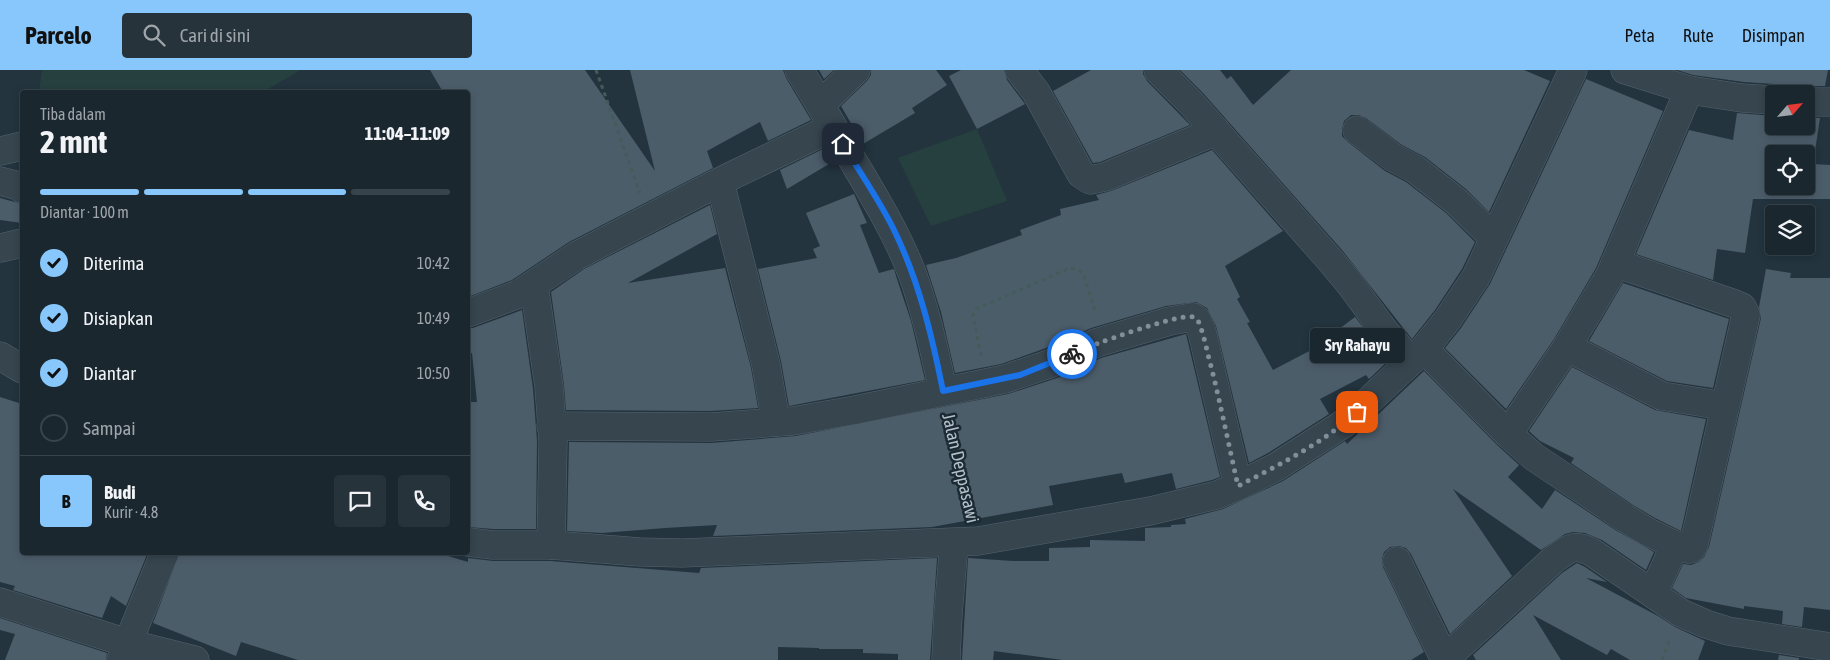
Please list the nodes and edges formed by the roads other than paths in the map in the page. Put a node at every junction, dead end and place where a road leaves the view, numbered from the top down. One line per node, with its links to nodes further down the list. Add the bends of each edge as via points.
1 (799, 70): 11 (street, Jalan Deppasawi)
2 (856, 70): 11 (street)
3 (1019, 70): 13 (street, via 1036,92 1081,174 1090,180 1105,177)
4 (1158, 70): 13 (street)
5 (1625, 70): 7 (street)
6 (1565, 72): 19 (street)
7 (1689, 90): 8 (street); 22 (street)
8 (1765, 99)
9 (1815, 102): 10 (street)
10 (1830, 102)
11 (827, 116): 17 (street); 29 (street, Jalan Deppasawi, via 894,229 932,339)
12 (1357, 130): 19 (street, via 1456,201)
13 (1216, 131): 26 (street, via 1330,260 1386,333)
14 (20, 146): 15 (street)
15 (0, 151)
16 (0, 180): 18 (street)
17 (720, 182): 23 (street, via 565,262); 31 (street, via 766,365)
18 (20, 187)
19 (1494, 238): 26 (street, via 1476,277 1448,319)
20 (20, 243): 21 (street)
21 (0, 248)
22 (1615, 263): 25 (street); 30 (street, via 1742,307 1746,315)
23 (534, 285): 24 (street); 32 (street, via 549,387)
24 (470, 312)
25 (1567, 347): 30 (street, via 1662,396); 33 (street)
26 (1417, 355): 33 (street); 34 (street, via 1346,422 1276,467)
27 (0, 356): 28 (street)
28 (20, 368)
29 (943, 391): 31 (street, via 855,410); 34 (street, via 1020,375 1104,341 1193,317 1198,320 1202,332)
30 (1725, 406): 38 (street, via 1694,544 1691,549)
31 (776, 422): 32 (street, via 711,426)
32 (551, 426): 37 (street)
33 (1508, 434): 38 (street, via 1534,457 1592,496)
34 (1238, 486): 36 (street, via 1217,495 1150,511)
35 (470, 542): 37 (street, via 492,546)
36 (966, 542): 37 (street, via 682,553); 46 (street, via 948,614)
37 (551, 545)
38 (1675, 546): 41 (street)
39 (163, 555): 44 (street)
40 (1397, 561): 47 (street)
41 (1653, 593): 43 (street, via 1681,613 1721,629); 47 (street, via 1588,550 1570,548)
42 (0, 602): 44 (street)
43 (1830, 647)
44 (124, 652): 45 (street)
45 (195, 660)
46 (946, 660)
47 (1445, 660)

